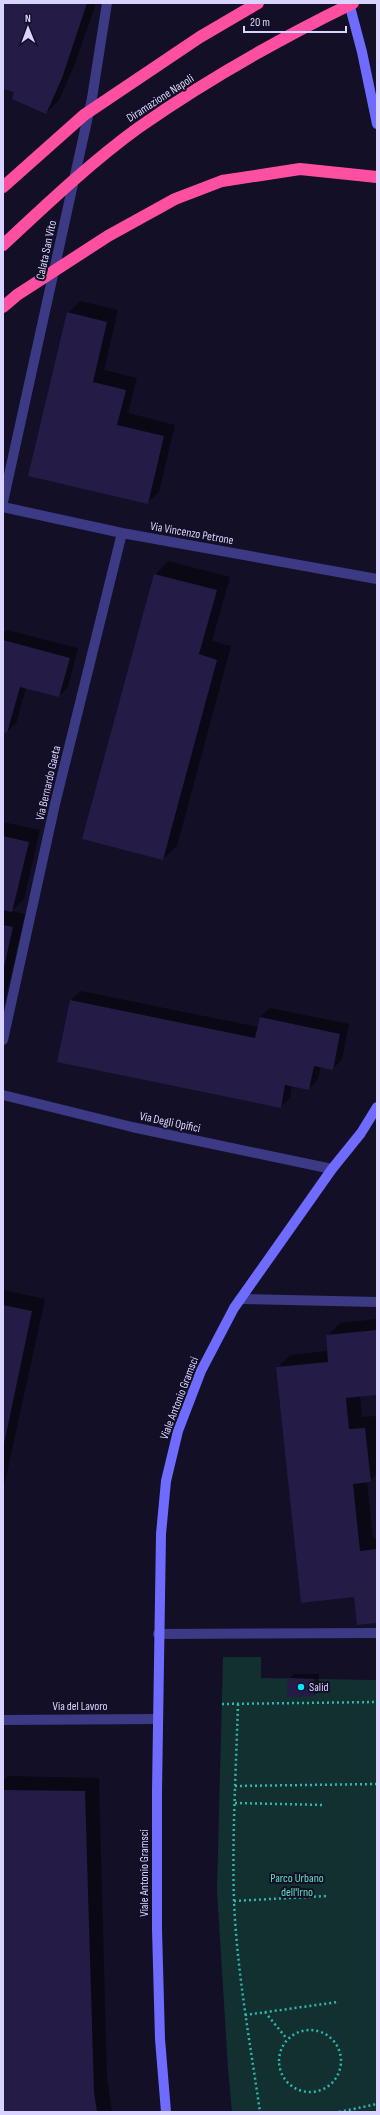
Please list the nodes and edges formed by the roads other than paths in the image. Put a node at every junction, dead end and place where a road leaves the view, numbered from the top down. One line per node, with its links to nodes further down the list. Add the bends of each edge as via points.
1 (107, 3): 10 (street, Calata San Vito, via 92,98)
2 (258, 3): 7 (highway, via 200,37 84,115)
3 (349, 3): 5 (main road)
4 (353, 3): 8 (highway, Diramazione Napoli, via 225,73 138,128 58,193)
5 (377, 124)
6 (377, 177): 9 (highway, via 300,169 222,181 174,199 108,236 17,295)
7 (3, 187)
8 (3, 245)
9 (3, 307)
10 (3, 502)
11 (3, 507): 12 (street, Via Vincenzo Petrone)
12 (122, 533): 13 (street, Via Vincenzo Petrone); 14 (street, Via Bernardo Gaeta, via 55,804)
13 (377, 579)
14 (3, 1040)
15 (3, 1095): 17 (street, Via Degli Opifici, via 128,1126)
16 (377, 1107): 17 (main road, Viale Antonio Gramsci, via 361,1133)
17 (332, 1169): 18 (main road, Viale Antonio Gramsci)
18 (240, 1299): 19 (street); 21 (main road, Viale Antonio Gramsci, via 202,1371 178,1431 166,1481 161,1534)
19 (377, 1302)
20 (377, 1633): 21 (street)
21 (158, 1634): 22 (main road, Viale Antonio Gramsci)
22 (158, 1719): 23 (street, Via del Lavoro); 24 (main road, Viale Antonio Gramsci, via 157,1929 160,2039)
23 (3, 1720)
24 (166, 2112)

